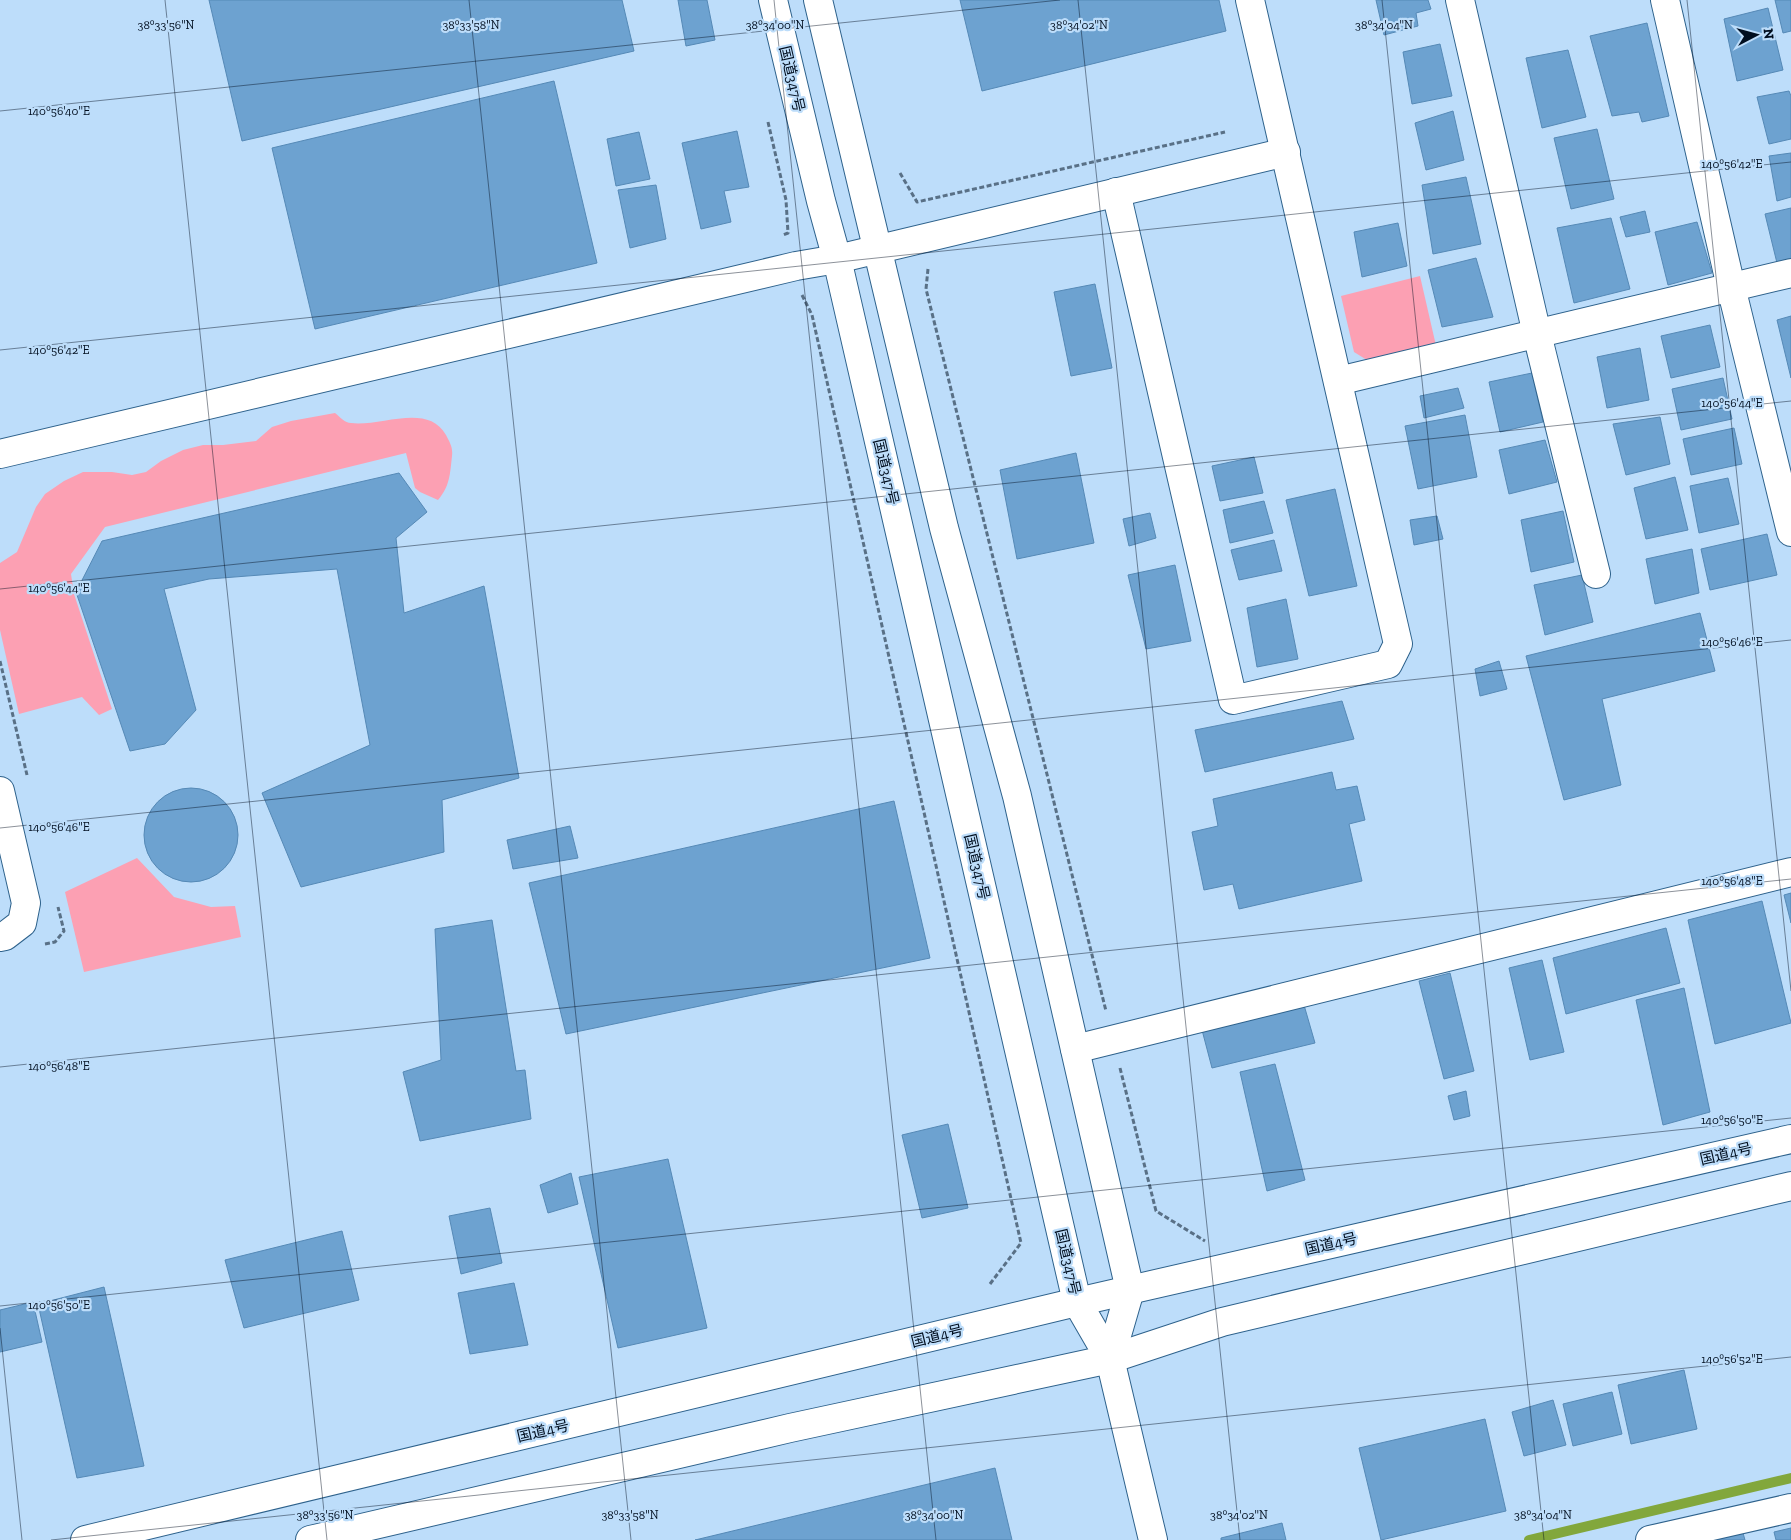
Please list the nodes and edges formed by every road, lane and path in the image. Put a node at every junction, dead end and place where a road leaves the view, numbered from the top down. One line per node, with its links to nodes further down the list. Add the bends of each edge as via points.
1 (773, 0): 13 (main road, 国道347号)
2 (818, 0): 12 (main road)
3 (1250, 0): 8 (main road)
4 (1460, 0): 18 (main road)
5 (1664, 0): 16 (main road)
6 (766, 114): 11 (path, via 786,200 788,233)
7 (1230, 131): 9 (path, via 917,202)
8 (1286, 152): 10 (main road); 19 (main road)
9 (900, 173)
10 (1116, 192): 12 (main road); 19 (main road, via 1233,700 1388,664 1398,644)
11 (780, 236)
12 (877, 250): 13 (main road); 27 (main road, via 944,528 1017,796)
13 (837, 259): 20 (main road); 33 (main road, 国道347号)
14 (928, 264): 26 (path, via 926,289)
15 (1791, 273): 16 (main road)
16 (1731, 287): 18 (main road); 21 (main road)
17 (802, 295): 31 (path, via 812,315 1021,1243)
18 (1537, 334): 19 (main road); 22 (main road)
19 (1338, 381)
20 (0, 454)
21 (1791, 532)
22 (1596, 574)
23 (0, 791): 25 (main road, via 26,903 22,923)
24 (1791, 872): 26 (main road)
25 (0, 937)
26 (1113, 1039): 27 (main road); 30 (path, via 1156,1211)
27 (1075, 1049): 32 (main road)
28 (1791, 1139): 32 (main road, 国道4号)
29 (1791, 1186): 34 (main road, via 1222,1322)
30 (1205, 1241)
31 (990, 1284)
32 (1130, 1290): 33 (main road, 国道4号); 34 (main road)
33 (1077, 1302): 34 (main road, 国道347号); 36 (main road, 国道4号)
34 (1110, 1359): 37 (main road, via 790,1428); 38 (main road)
35 (1791, 1508): 39 (main road)
36 (85, 1540)
37 (310, 1540)
38 (1153, 1540)
39 (1650, 1540)

